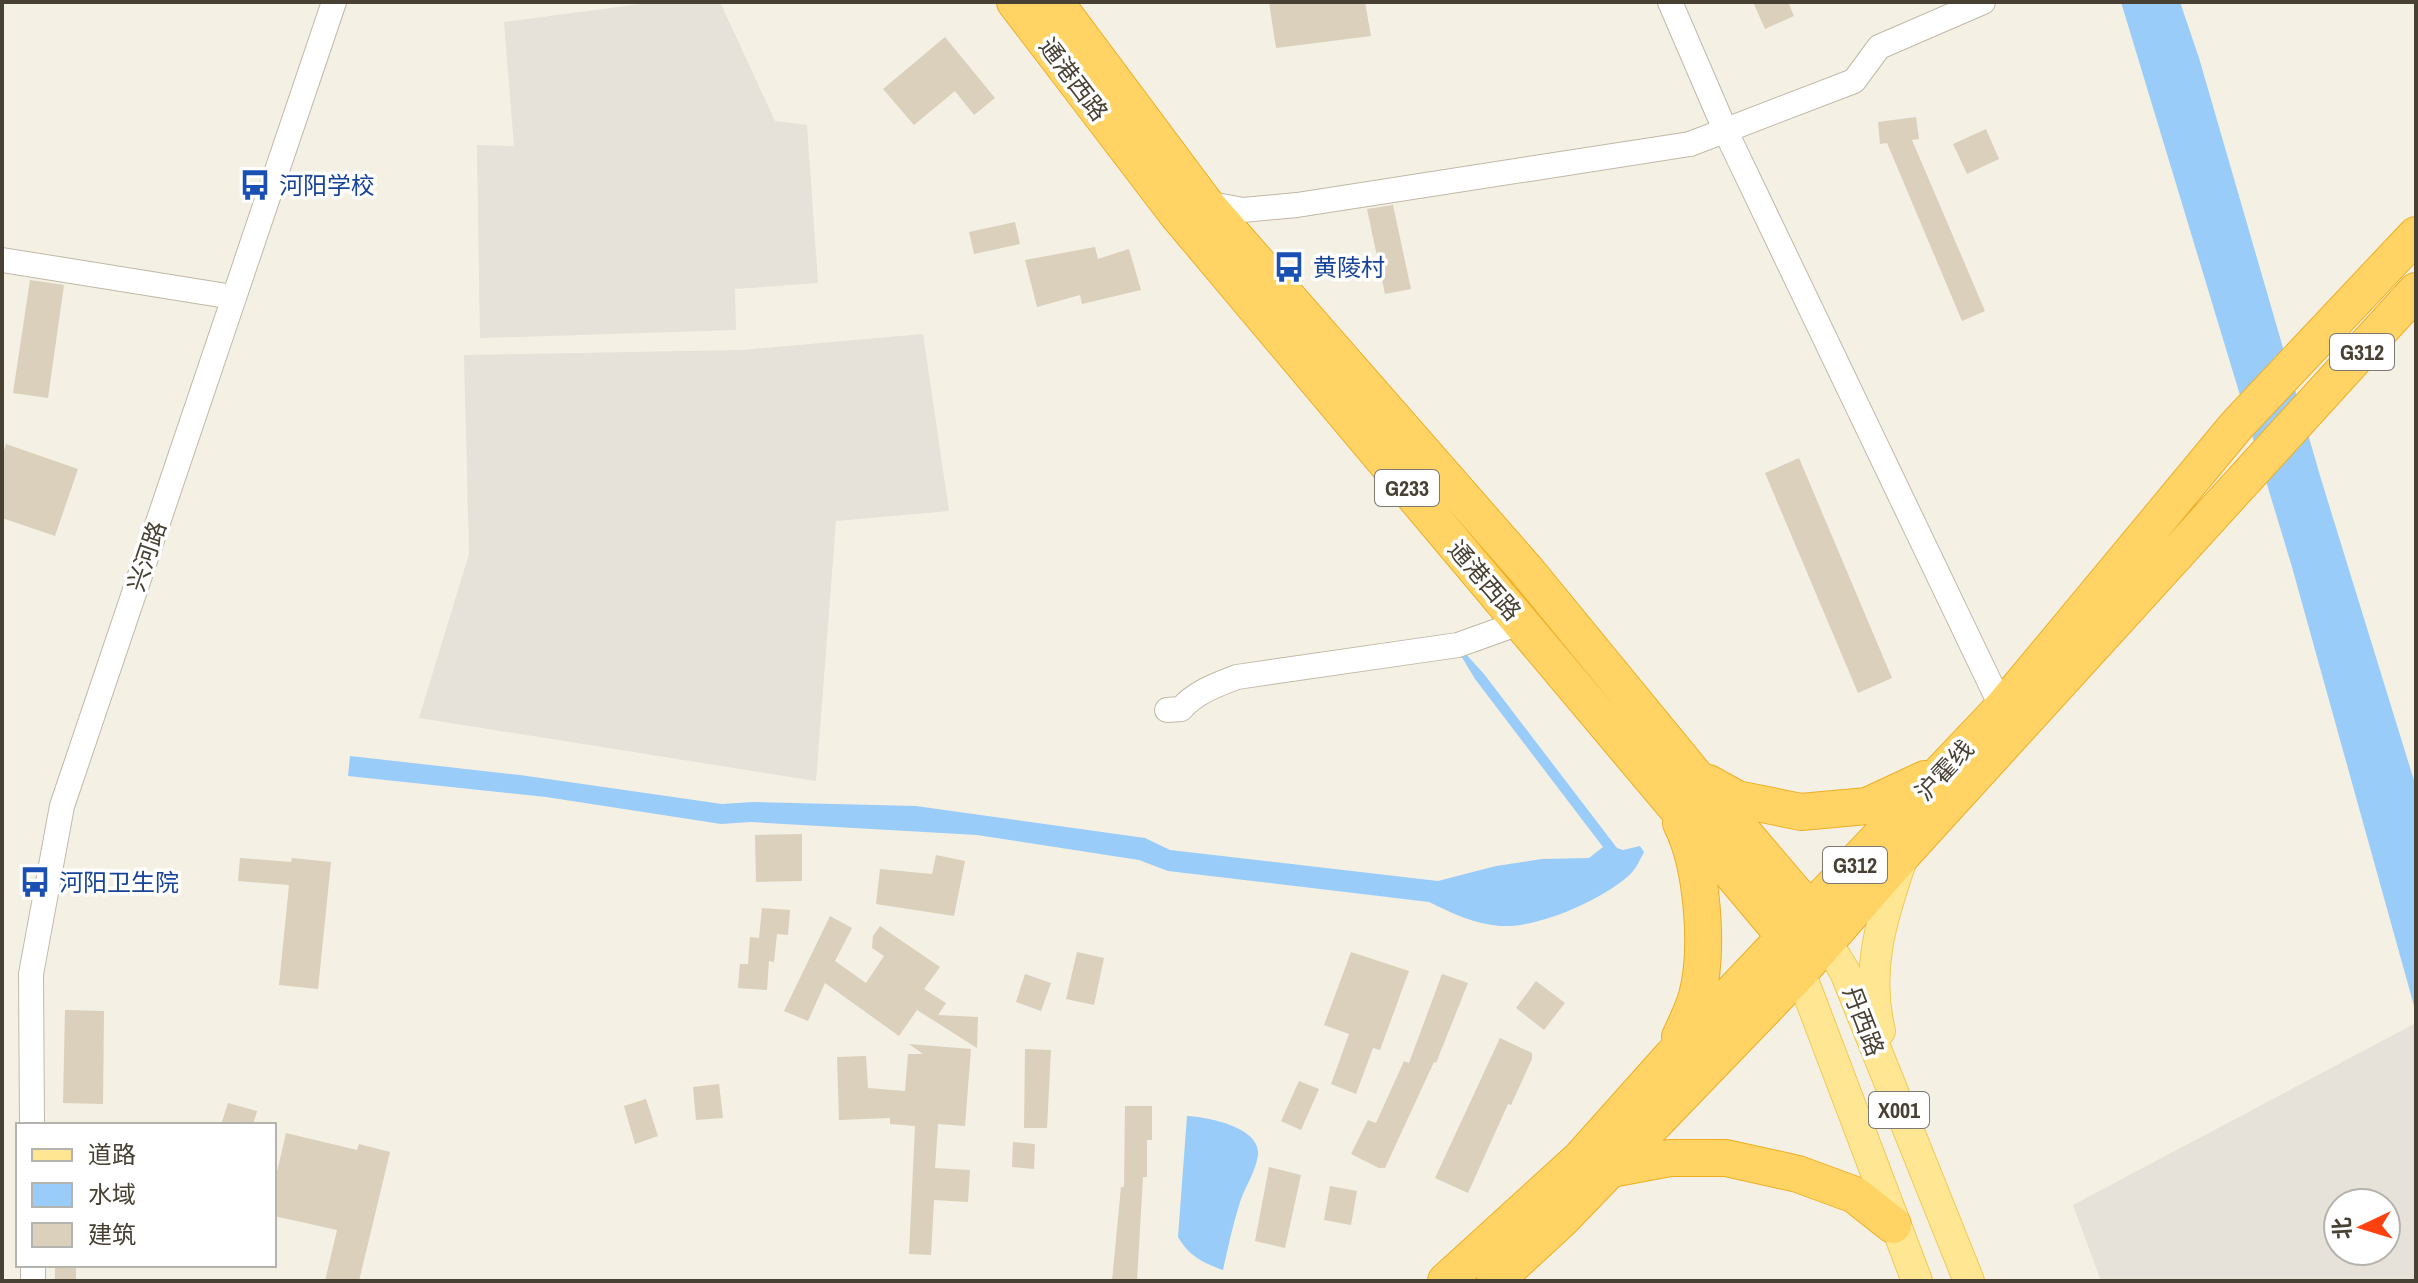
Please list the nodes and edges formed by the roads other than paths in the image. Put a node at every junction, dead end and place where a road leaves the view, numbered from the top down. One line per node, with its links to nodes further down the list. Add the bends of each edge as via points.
1 (334, 2): 11 (street, 兴河路)
2 (1015, 2): 12 (highway, 通港西路 / G233, via 1177,214)
3 (1055, 2): 7 (highway, 通港西路 / G233)
4 (1670, 2): 6 (street)
5 (1983, 2): 6 (street, via 1879,47 1854,81)
6 (1726, 132): 7 (street, via 1690,144 1297,205 1243,210); 13 (street)
7 (1205, 203): 16 (highway, 通港西路 / G233, via 1527,571)
8 (2416, 235): 13 (highway, 沪霍线 / G312, via 2237,425)
9 (2, 260): 11 (street)
10 (2416, 291): 17 (highway, 沪霍线 / G312)
11 (233, 297): 23 (street, 兴河路, via 62,806 31,974)
12 (1522, 622): 14 (street, via 1458,645 1237,677 1211,686 1181,709); 16 (highway, 通港西路 / G233)
13 (2002, 708): 15 (highway, 沪霍线 / G312)
14 (1167, 710)
15 (1941, 772): 16 (highway, via 1867,806 1801,812); 18 (highway, 沪霍线 / G312)
16 (1682, 787): 18 (highway, 通港西路 / G233); 19 (highway, 通港西路 / G233); 21 (highway, via 1702,936 1697,997)
17 (1904, 853): 18 (highway, 沪霍线 / G312); 22 (main road, via 1876,944 1874,1007)
18 (1819, 926): 19 (highway, 沪霍线 / G312); 20 (highway, 沪霍线 / G312); 22 (main road, 丹西路 / X001, via 1845,972)
19 (1786, 938): 20 (highway, 通港西路 / G233); 21 (highway, 沪霍线 / G312)
20 (1800, 972): 24 (highway, 沪霍线 / G312); 25 (main road, 丹西路 / X001)
21 (1673, 1055): 26 (highway, 沪霍线 / G312, via 1581,1158)
22 (1900, 1114): 29 (main road, 丹西路 / X001)
23 (32, 1123)
24 (1606, 1170): 25 (highway, via 1670,1158 1739,1160 1855,1195); 27 (highway, 沪霍线 / G312)
25 (1893, 1225): 28 (main road, 丹西路 / X001)
26 (1446, 1281)
27 (1495, 1281)
28 (1917, 1281)
29 (1969, 1281)

